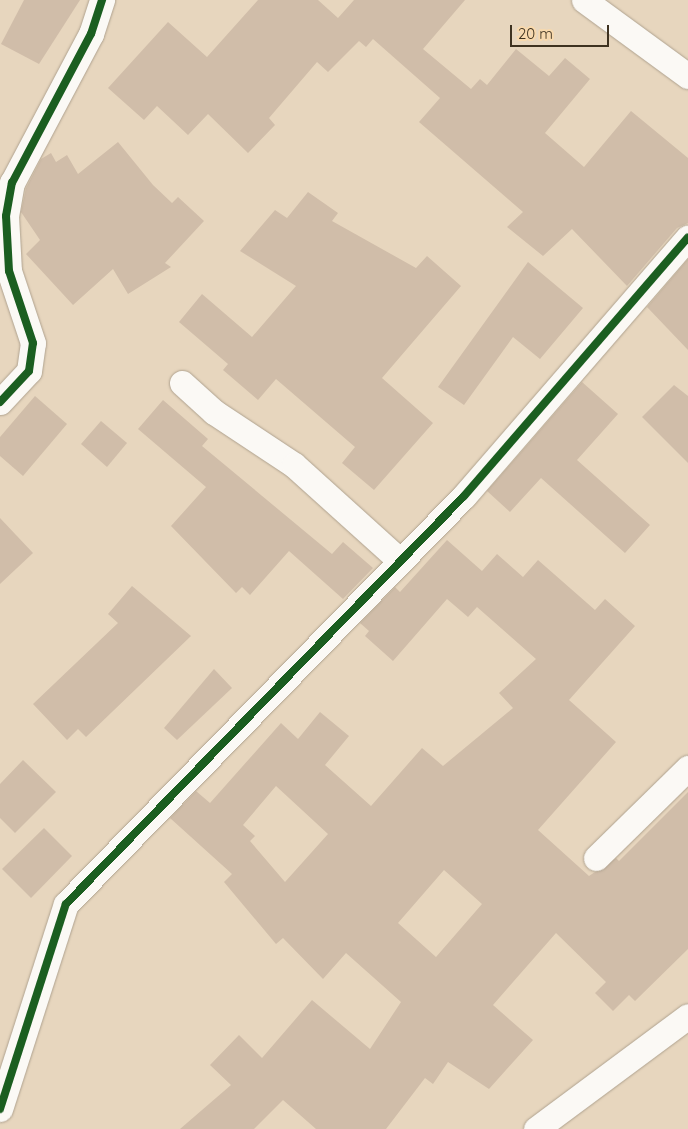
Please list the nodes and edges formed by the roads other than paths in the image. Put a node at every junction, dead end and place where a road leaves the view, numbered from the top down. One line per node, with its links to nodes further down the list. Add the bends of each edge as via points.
1 (102, 0): 6 (street, via 91,34 12,183 6,216 9,271 33,343 29,372)
2 (584, 0): 3 (street)
3 (688, 76)
4 (688, 237): 7 (street, via 464,496)
5 (182, 383): 7 (street, via 214,412 294,465)
6 (0, 402)
7 (400, 560): 11 (street, via 276,693 66,904)
8 (688, 768): 9 (street)
9 (596, 858)
10 (688, 1016): 12 (street)
11 (0, 1109)
12 (536, 1129)

